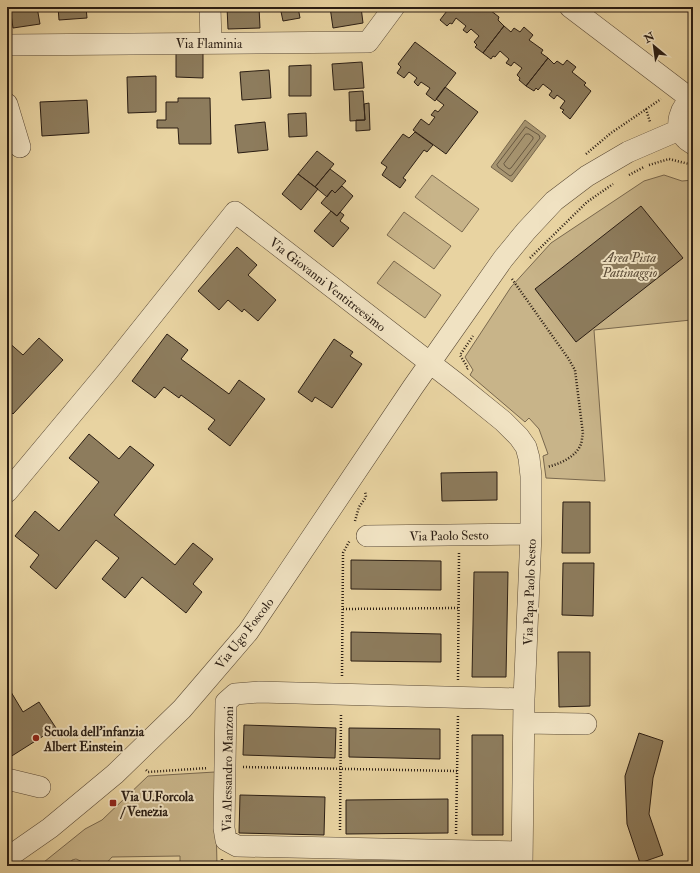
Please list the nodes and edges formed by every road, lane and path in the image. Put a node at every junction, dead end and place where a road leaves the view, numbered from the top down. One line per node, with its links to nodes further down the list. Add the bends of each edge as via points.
1 (210, 7): 4 (street)
2 (394, 7): 4 (street, Via Flaminia, via 368,42)
3 (570, 7): 6 (street)
4 (211, 43): 5 (street, Via Flaminia)
5 (7, 45)
6 (692, 99): 8 (street, via 682,108 678,118)
7 (7, 104): 9 (street)
8 (686, 137): 11 (street, via 628,152 587,176 554,201 503,260)
9 (20, 146)
10 (512, 279): 12 (path, via 574,370 583,434 581,445 564,462)
11 (431, 363): 12 (street, Via Papa Paolo Sesto, via 519,437 526,447); 14 (street, Via Giovanni Ventitreesimo, via 235,212); 27 (street, Via Ugo Foscolo, via 248,632 182,709 116,774 50,828)
12 (530, 472): 16 (street, Via Papa Paolo Sesto)
13 (365, 491): 15 (path, via 366,497 359,507)
14 (7, 492)
15 (361, 529): 16 (street, Via Paolo Sesto)
16 (531, 534): 19 (street, Via Papa Paolo Sesto)
17 (459, 608): 18 (path)
18 (342, 609)
19 (524, 698): 20 (street, Via Papa Paolo Sesto); 22 (street, Via Alessandro Manzoni, via 259,692 235,694 226,702)
20 (524, 723): 21 (street); 28 (street, Via Papa Paolo Sesto)
21 (586, 724)
22 (225, 766): 23 (path, via 148,772); 24 (path); 28 (street, Via Alessandro Manzoni, via 224,828 226,840 237,846)
23 (144, 768)
24 (457, 771)
25 (7, 779): 26 (street)
26 (40, 787)
27 (7, 858)
28 (522, 859)

